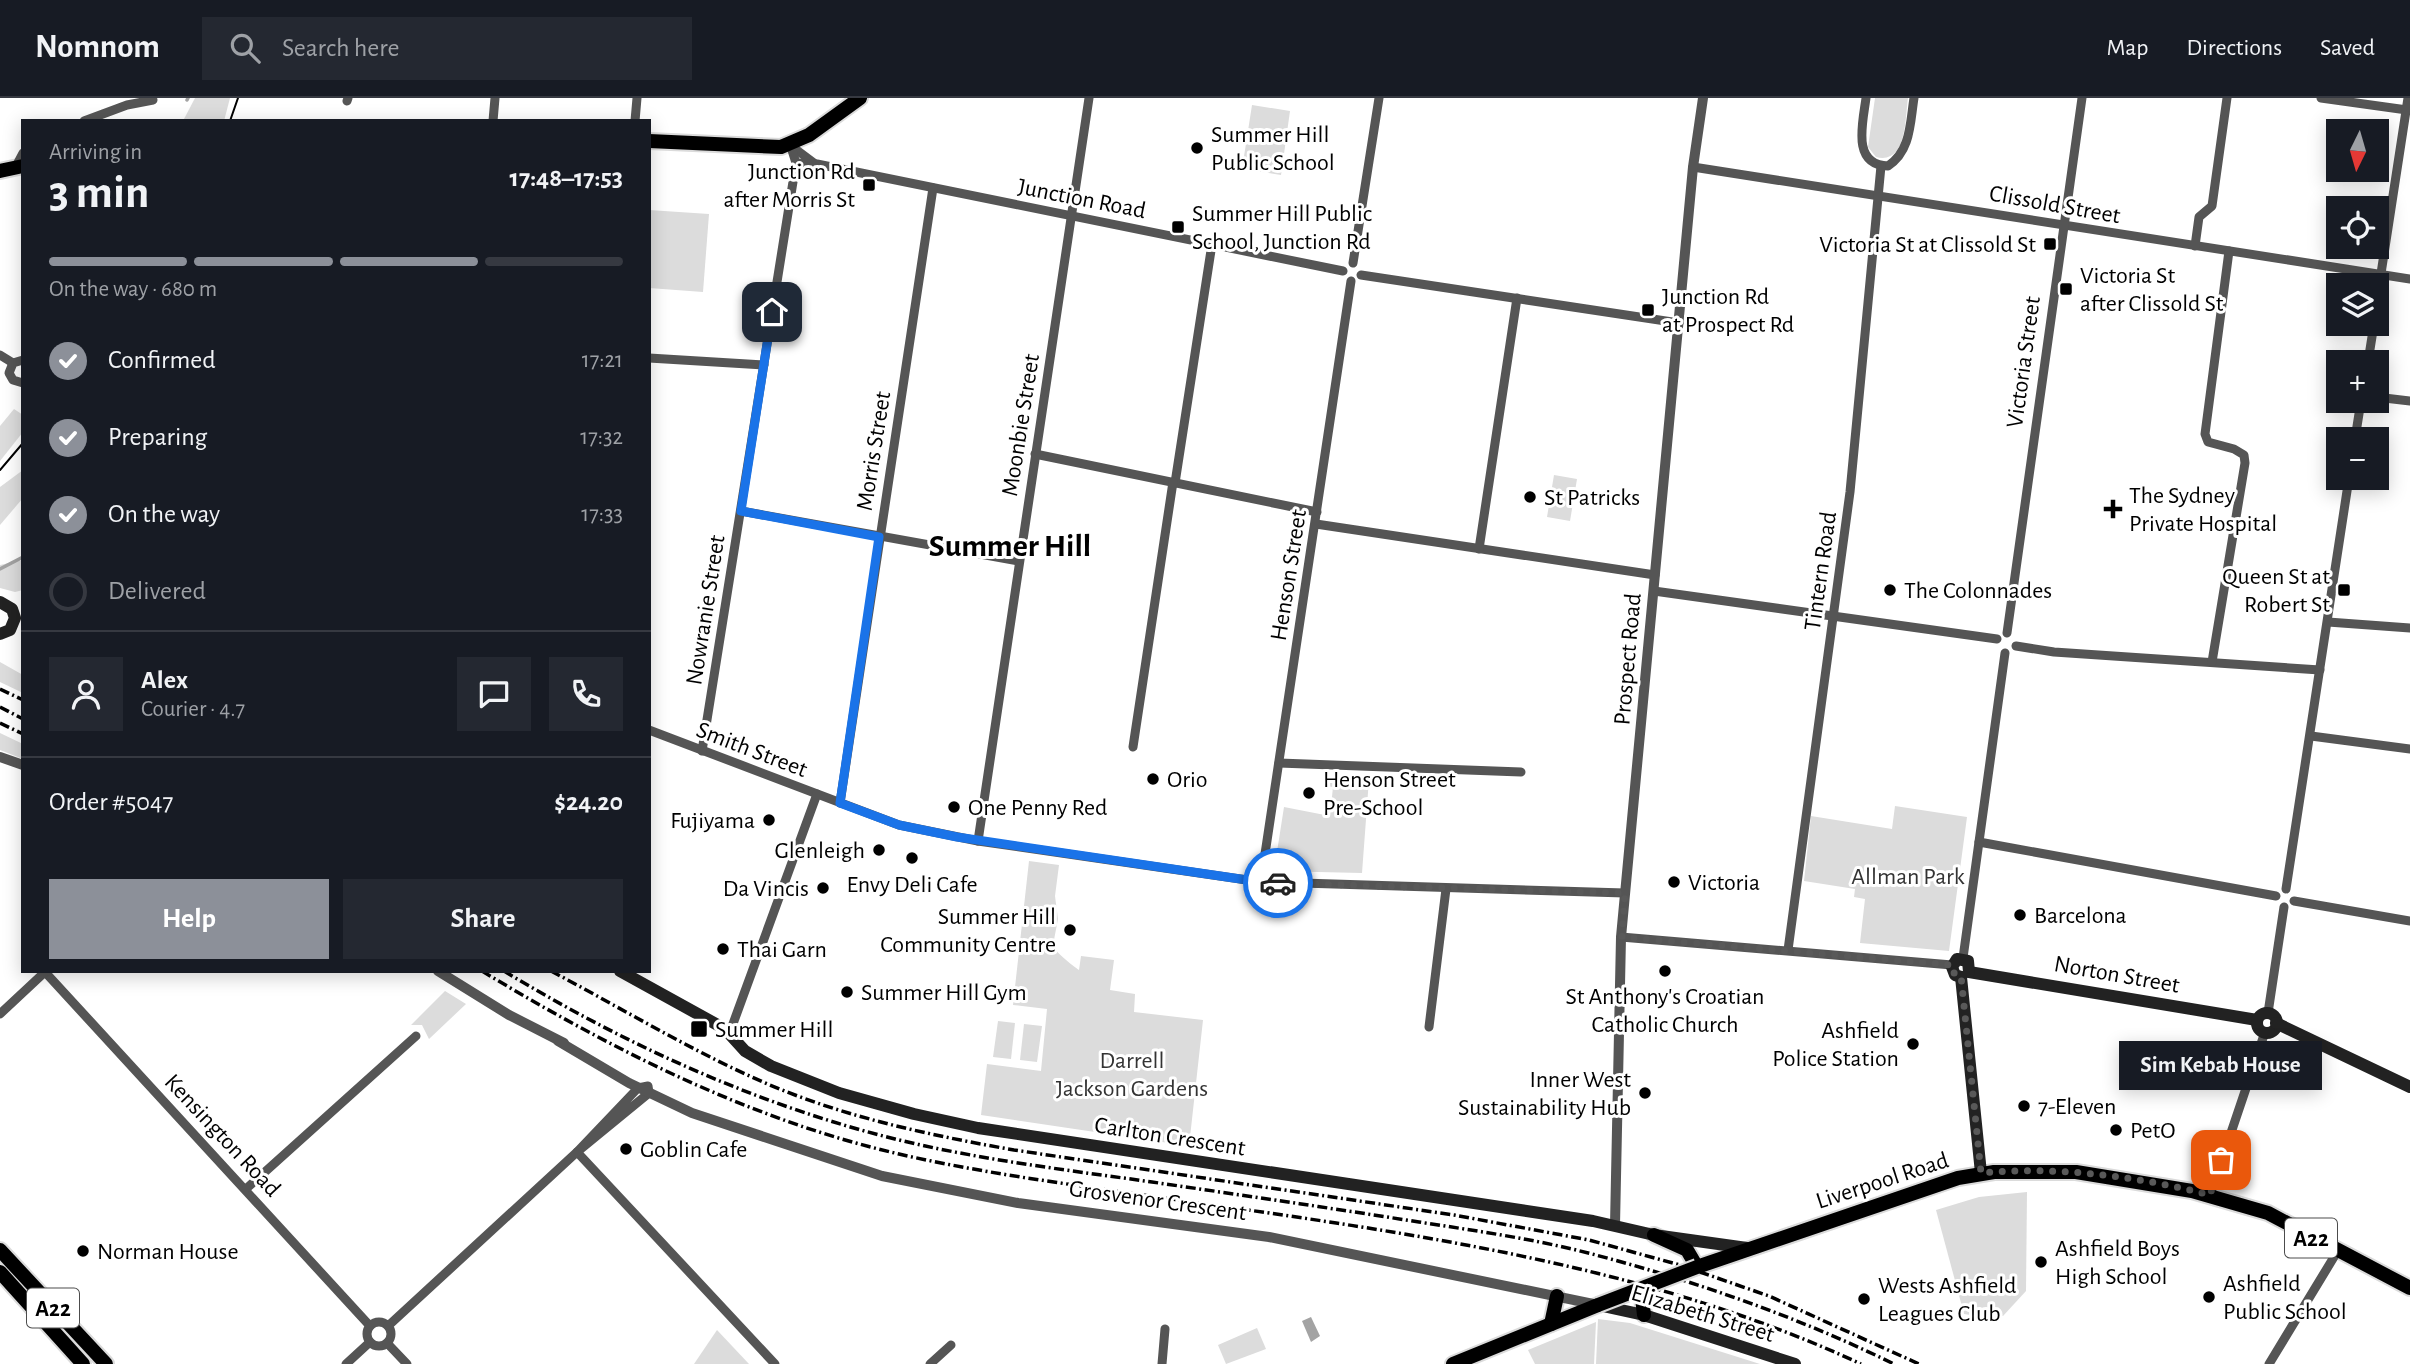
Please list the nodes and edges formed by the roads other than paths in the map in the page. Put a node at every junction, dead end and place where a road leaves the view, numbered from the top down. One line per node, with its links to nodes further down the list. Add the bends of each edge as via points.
1 (495, 98): 17 (street)
2 (637, 98): 18 (street)
3 (860, 98): 20 (main road)
4 (1089, 98): 27 (street, Moonbie Street)
5 (1379, 98): 32 (street)
6 (1703, 98): 24 (street, Prospect Road)
7 (1866, 98): 23 (street, via 1861,138 1864,153)
8 (1914, 98): 23 (street, via 1906,147 1898,159)
9 (2082, 98): 28 (street, Victoria Street)
10 (2227, 98): 30 (street, via 2212,206 2199,217)
11 (2321, 98): 15 (street)
12 (2409, 98): 15 (street)
13 (153, 100): 14 (street)
14 (125, 102): 16 (street)
15 (2407, 110): 35 (street)
16 (89, 119)
17 (493, 119)
18 (635, 119)
19 (651, 141): 20 (main road, via 765,148)
20 (790, 144): 21 (street, Nowranie Street); 22 (street, Junction Road)
21 (796, 163): 22 (street, Junction Road); 45 (street, Nowranie Street)
22 (814, 163): 25 (street, Junction Road)
23 (1881, 166): 26 (street, Tintern Road)
24 (1693, 167): 26 (street, Clissold Street); 41 (street, Prospect Road)
25 (933, 188): 27 (street, Junction Road); 55 (street, Morris Street)
26 (1877, 195): 28 (street, Clissold Street); 62 (street, Tintern Road, via 1853,465)
27 (1072, 216): 29 (street, Junction Road); 49 (street, Moonbie Street)
28 (2064, 225): 30 (street, Clissold Street); 66 (street, Victoria Street)
29 (1212, 244): 33 (street, Junction Road); 50 (street)
30 (2194, 246): 31 (street, Clissold Street)
31 (2229, 251): 34 (street, Clissold Street); 70 (street, via 2205,434 2208,442 2244,455 2245,463)
32 (1353, 263): 33 (street); 36 (street)
33 (1343, 271): 39 (street)
34 (2374, 273)
35 (2381, 273)
36 (1361, 275): 39 (street); 40 (street)
37 (2389, 275): 38 (street, Clissold Street)
38 (2410, 279)
39 (1351, 281): 53 (street, Henson Street)
40 (1517, 298): 41 (street); 56 (street)
41 (1679, 323): 58 (street, Prospect Road)
42 (0, 355): 44 (street)
43 (651, 358): 45 (street)
44 (18, 361): 46 (street, via 11,377)
45 (764, 365): 52 (street, Nowranie Street)
46 (21, 382)
47 (2389, 399): 48 (street)
48 (2410, 401)
49 (1035, 454): 50 (street); 57 (street, Moonbie Street)
50 (1174, 482): 53 (street); 74 (street)
51 (2347, 490): 63 (street)
52 (741, 511): 55 (street); 76 (street, Nowranie Street)
53 (1317, 512): 54 (street, Henson Street)
54 (1315, 524): 56 (street); 78 (street, Henson Street)
55 (879, 537): 57 (street); 82 (street, Morris Street)
56 (1479, 549): 58 (street)
57 (1019, 561): 83 (street, Moonbie Street)
58 (1656, 575): 59 (street, Prospect Road)
59 (1654, 591): 62 (street); 88 (street, Prospect Road)
60 (0, 602): 61 (main road)
61 (18, 609): 65 (main road)
62 (1833, 617): 67 (street); 94 (street, Tintern Road)
63 (2328, 622): 64 (street); 71 (street)
64 (2410, 628)
65 (12, 632)
66 (2007, 633): 67 (street); 68 (street, via 2015,637)
67 (1997, 639): 69 (street, via 1998,648)
68 (2016, 646): 69 (street); 70 (street)
69 (2005, 653): 84 (street)
70 (2212, 662): 71 (street)
71 (2320, 670): 73 (street)
72 (651, 731): 76 (street, Smith Street)
73 (2311, 736): 75 (street); 87 (street)
74 (1133, 747)
75 (2410, 750)
76 (702, 751): 81 (street, Smith Street)
77 (0, 757): 79 (street)
78 (1279, 763): 80 (street); 85 (street, Henson Street)
79 (21, 764)
80 (1521, 772)
81 (817, 794): 82 (street, Smith Street); 104 (street)
82 (840, 803): 83 (street, Smith Street, via 899,825)
83 (978, 841): 85 (street, Smith Street, via 1254,881 1261,887)
84 (1979, 842): 89 (street); 95 (street)
85 (1265, 878): 86 (street)
86 (1446, 889): 88 (street); 103 (street)
87 (2286, 889): 89 (street); 90 (street, via 2293,893)
88 (1625, 893): 93 (street, Prospect Road)
89 (2276, 896): 91 (street, via 2276,902)
90 (2294, 901): 91 (street); 92 (street)
91 (2284, 907): 102 (street)
92 (2410, 921)
93 (1622, 937): 94 (street); 112 (street, Prospect Road)
94 (1788, 950): 95 (street)
95 (1957, 961): 100 (main road, via 1969,963)
96 (45, 973): 101 (street)
97 (47, 973): 110 (street, Kensington Road)
98 (441, 973): 107 (street, Grosvenor Crescent, via 574,1053)
99 (624, 973): 104 (main road, Carlton Crescent)
100 (1965, 974): 102 (main road, Norton Street); 109 (main road)
101 (0, 1014)
102 (2266, 1022): 106 (main road, Norton Street); 111 (street)
103 (1429, 1027)
104 (730, 1032): 112 (main road, Carlton Crescent, via 750,1055 787,1073 839,1093 945,1122)
105 (416, 1037): 110 (street)
106 (2410, 1087)
107 (645, 1089): 108 (street); 121 (street, Grosvenor Crescent, via 692,1113 881,1176 1018,1203 1269,1237)
108 (577, 1152): 126 (street); 136 (street)
109 (1981, 1173): 111 (main road, Liverpool Road / A22, via 2076,1172); 114 (main road, Liverpool Road / A22, via 1934,1184)
110 (247, 1188): 125 (street, Kensington Road)
111 (2210, 1195): 116 (main road, Liverpool Road / A22, via 2268,1213)
112 (1615, 1225): 113 (main road, Carlton Crescent)
113 (1654, 1234): 114 (main road, Carlton Crescent); 117 (main road, via 1687,1250)
114 (1748, 1248): 117 (main road, Liverpool Road / A22)
115 (0, 1250): 133 (main road, A22)
116 (2337, 1252): 119 (main road, Liverpool Road / A22); 141 (street)
117 (1697, 1267): 120 (main road, Liverpool Road / A22, bridge)
118 (0, 1272): 132 (main road, A22)
119 (2410, 1287)
120 (1641, 1293): 122 (main road, Liverpool Road / A22, bridge); 123 (main road)
121 (1557, 1296): 122 (street, Grosvenor Crescent); 124 (main road)
122 (1598, 1305): 123 (main road, Elizabeth Street); 124 (main road, Liverpool Road / A22)
123 (1644, 1315): 131 (main road, Elizabeth Street)
124 (1551, 1324): 139 (main road, Liverpool Road / A22)
125 (370, 1326): 126 (street, via 377,1322); 128 (street)
126 (388, 1326): 129 (street, via 391,1336)
127 (1165, 1329): 138 (street)
128 (370, 1342): 129 (street, via 376,1346); 134 (street)
129 (387, 1343): 135 (street)
130 (951, 1345): 137 (street)
131 (1774, 1360): 140 (main road, Elizabeth Street)
132 (83, 1364)
133 (106, 1364)
134 (346, 1364)
135 (407, 1364)
136 (775, 1364)
137 (930, 1364)
138 (1163, 1364)
139 (1454, 1364)
140 (1796, 1364)
141 (2269, 1364)

